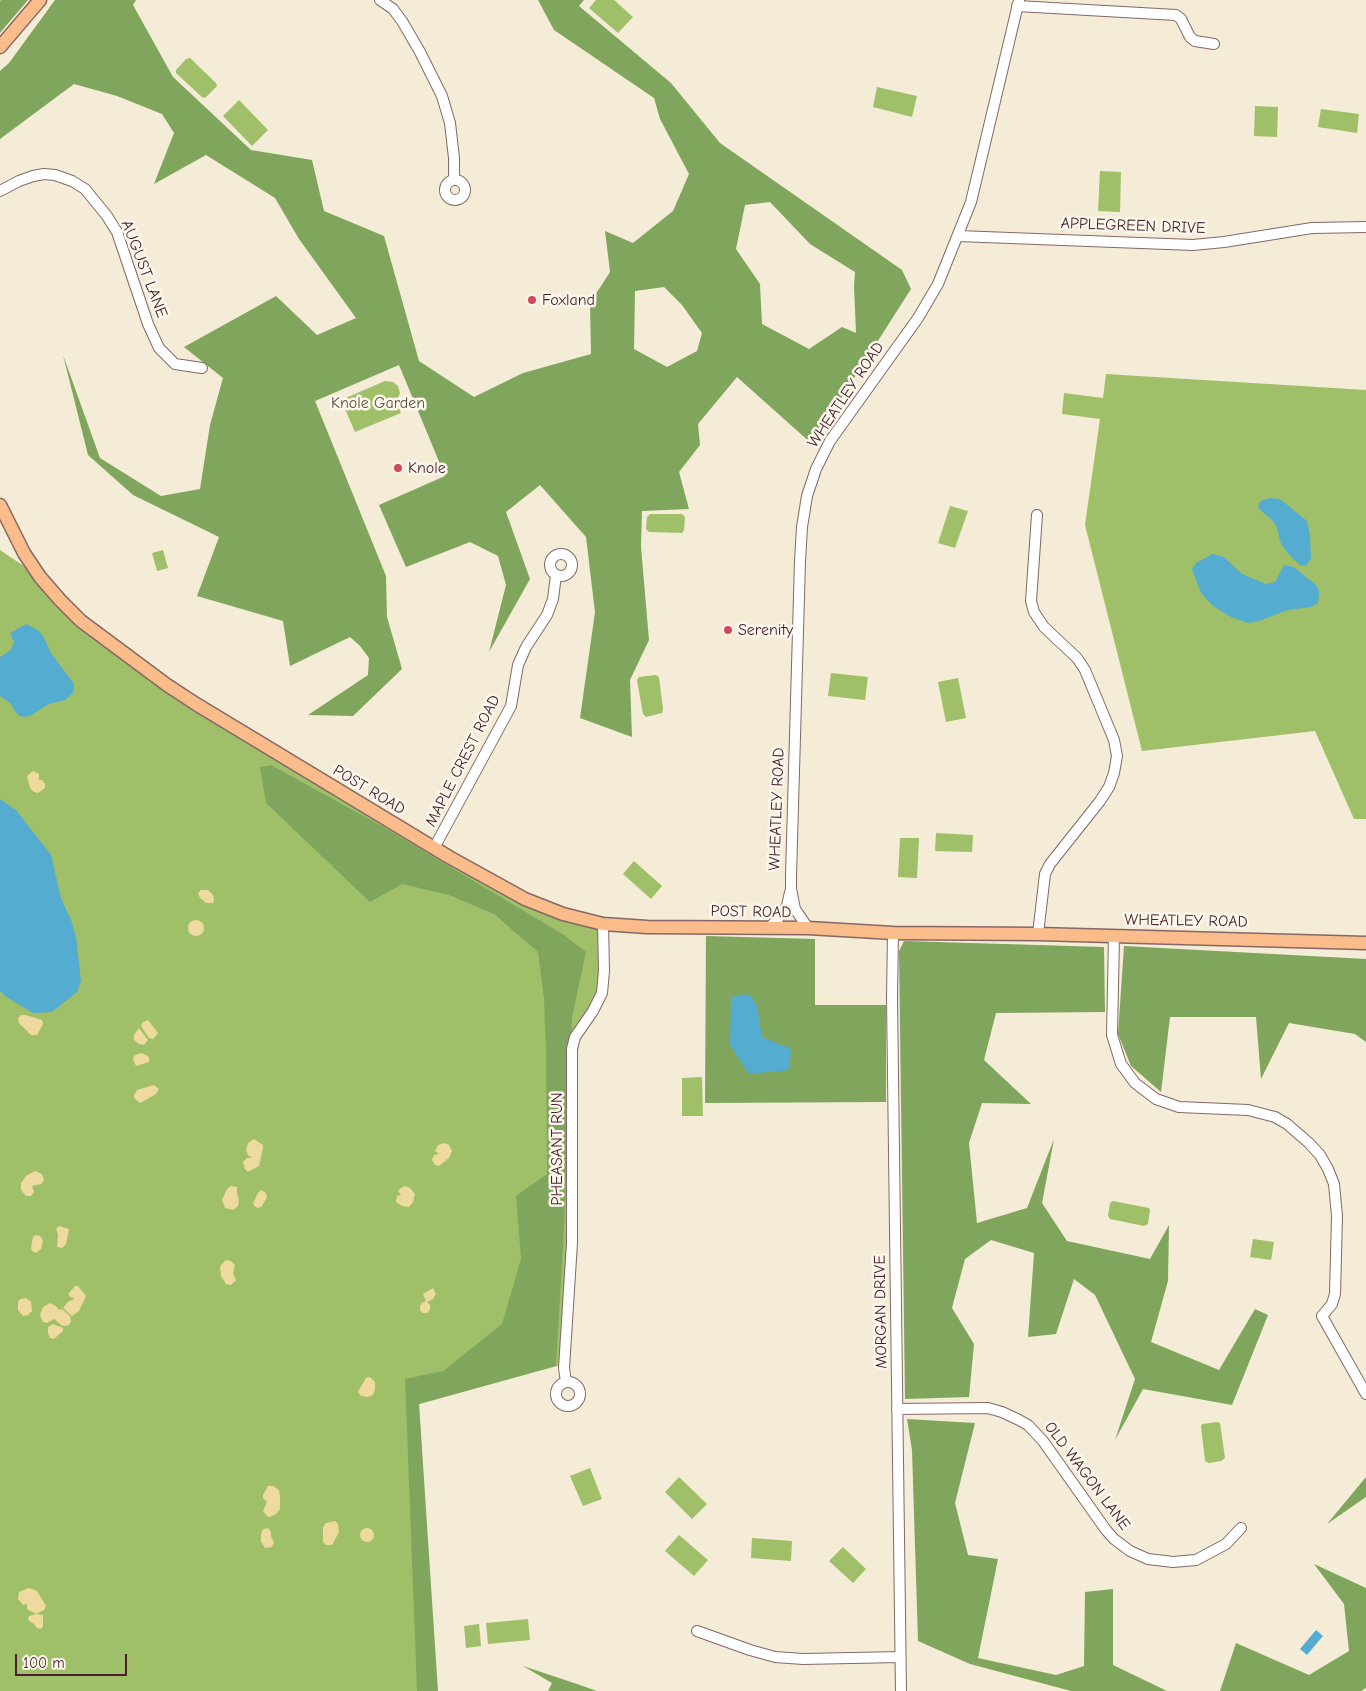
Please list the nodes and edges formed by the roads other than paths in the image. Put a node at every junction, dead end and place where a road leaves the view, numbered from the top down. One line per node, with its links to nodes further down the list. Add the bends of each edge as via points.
1 (40, 0): 5 (main road)
2 (380, 0): 6 (street, via 402,21 442,96 450,123)
3 (1018, 3): 4 (street, via 1176,15 1195,41); 9 (street, WHEATLEY ROAD, via 971,202)
4 (1214, 44)
5 (0, 47)
6 (454, 180)
7 (0, 191): 10 (street, AUGUST LANE, via 44,174 72,181 84,189 117,232 148,324 160,348 175,364)
8 (1366, 227): 9 (street, APPLEGREEN DRIVE, via 1312,228 1194,245)
9 (958, 236): 15 (street, WHEATLEY ROAD, via 938,284 918,318 830,441 816,469 808,496 800,561)
10 (202, 368)
11 (0, 504): 14 (main road, POST ROAD, via 17,541 40,577 81,621 196,704)
12 (1037, 515): 20 (street, via 1031,601 1034,612 1044,628 1077,658 1085,670 1114,740 1117,756 1109,787 1045,874)
13 (556, 575): 14 (street, MAPLE CREST ROAD, via 547,615 518,665 511,706)
14 (434, 848): 16 (main road, POST ROAD, via 525,899 562,914)
15 (791, 889): 17 (street, WHEATLEY ROAD, via 787,906); 18 (street, WHEATLEY ROAD, via 796,909)
16 (604, 924): 17 (main road, POST ROAD); 23 (street, PHEASANT RUN, via 602,994 572,1049 572,1243 564,1368)
17 (769, 928): 18 (main road, POST ROAD)
18 (808, 928): 19 (main road, WHEATLEY ROAD)
19 (893, 932): 20 (main road, WHEATLEY ROAD); 25 (street, MORGAN DRIVE)
20 (1038, 934): 21 (main road, WHEATLEY ROAD)
21 (1114, 936): 22 (main road, WHEATLEY ROAD); 24 (street, via 1112,1035 1121,1064 1135,1083 1156,1099 1179,1107 1248,1110 1275,1117 1309,1143 1328,1169 1334,1184 1337,1216 1335,1294 1332,1304 1322,1316)
22 (1366, 943)
23 (566, 1382)
24 (1366, 1394)
25 (897, 1409): 26 (street, OLD WAGON LANE, via 988,1408 1028,1425 1114,1539 1148,1559 1196,1560 1226,1544); 28 (street, MORGAN DRIVE)
26 (1241, 1528)
27 (697, 1631): 28 (street, via 775,1656 803,1659)
28 (900, 1657): 29 (street, MORGAN DRIVE)
29 (901, 1691)

